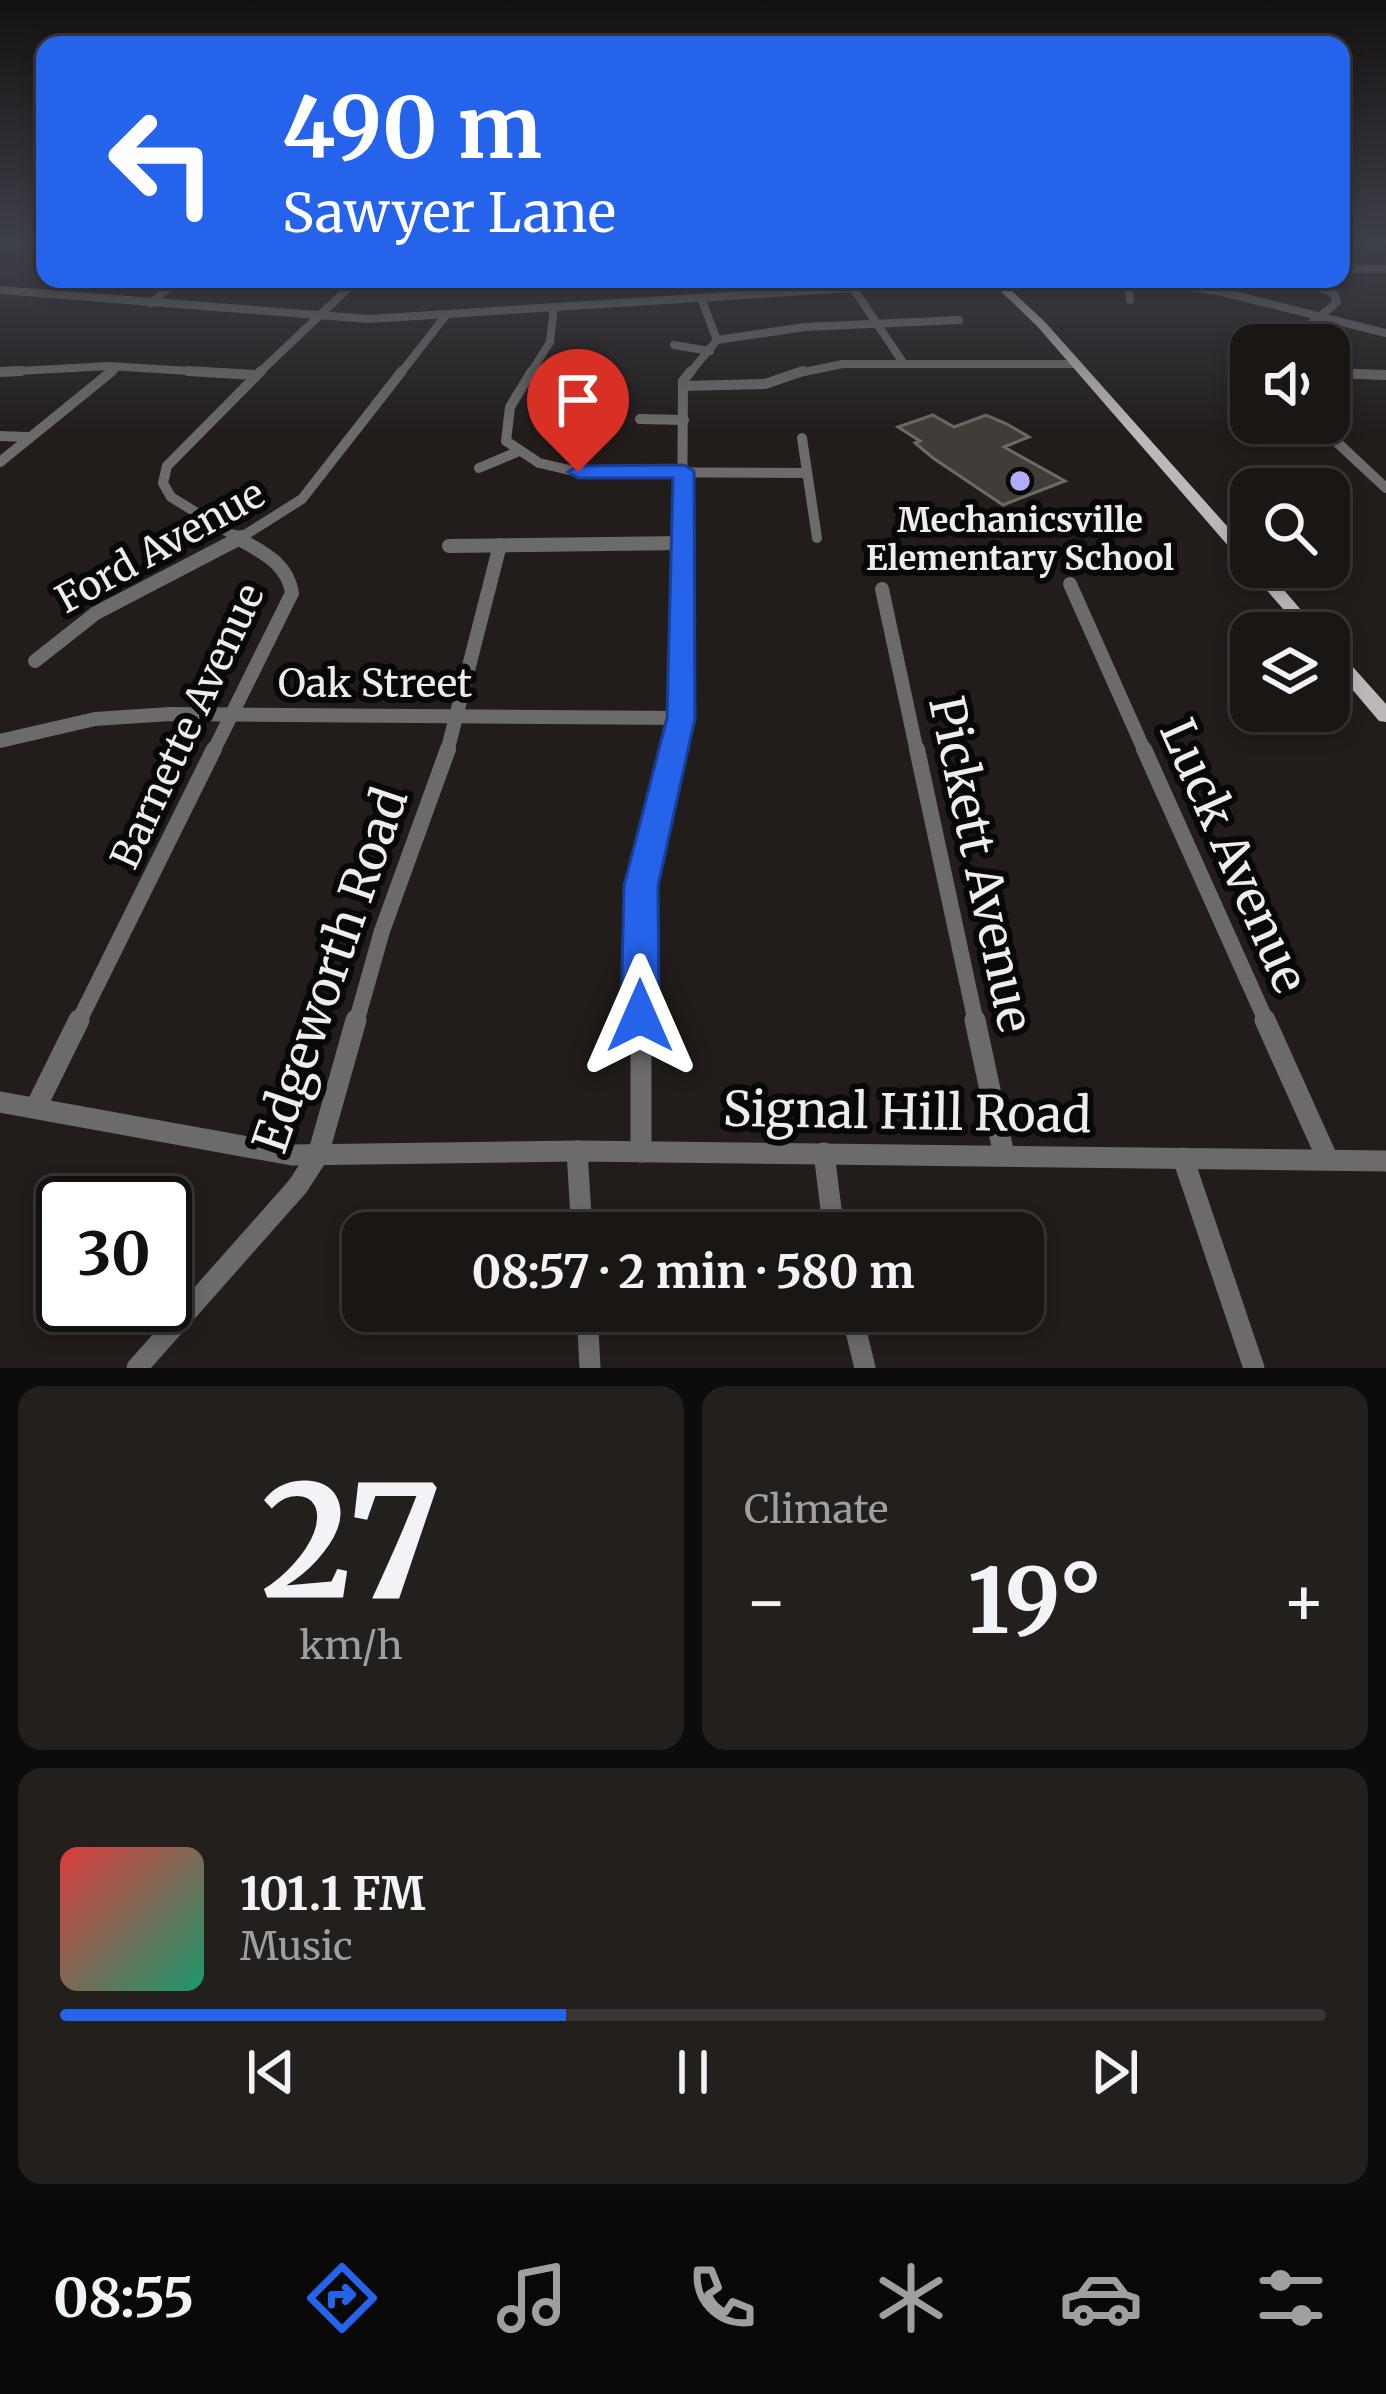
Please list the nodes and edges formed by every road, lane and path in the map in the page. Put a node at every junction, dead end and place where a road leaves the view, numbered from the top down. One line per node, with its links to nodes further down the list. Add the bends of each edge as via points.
1 (187, 306): 11 (street)
2 (327, 306): 11 (street, Barnette Avenue)
3 (573, 306): 9 (street)
4 (703, 306): 18 (street)
5 (866, 306): 14 (street)
6 (1019, 306): 19 (main road)
7 (1280, 306): 12 (street)
8 (1330, 306): 12 (street)
9 (554, 307): 10 (street); 22 (street, via 556,328)
10 (447, 314): 11 (street); 42 (street, Ford Avenue, via 313,489)
11 (315, 316): 25 (street, Barnette Avenue)
12 (1323, 316): 15 (street); 16 (street)
13 (959, 320): 14 (street)
14 (878, 322): 18 (street); 20 (street)
15 (1306, 324)
16 (1386, 332)
17 (674, 345): 18 (street)
18 (713, 345): 28 (street)
19 (1074, 362): 20 (street); 43 (main road)
20 (904, 364): 28 (street, via 829,365 766,384)
21 (118, 367): 23 (street); 25 (street); 32 (street)
22 (534, 369): 24 (street); 35 (street, via 504,423)
23 (0, 372)
24 (577, 372)
25 (255, 374): 42 (street, Barnette Avenue, via 178,451 163,483 179,504)
26 (1350, 374): 27 (street)
27 (1386, 375)
28 (683, 386): 30 (street)
29 (640, 418): 30 (street)
30 (684, 420): 38 (street)
31 (0, 436): 32 (street)
32 (27, 437): 36 (street)
33 (802, 438): 39 (street)
34 (1339, 444): 40 (street)
35 (517, 452): 37 (street); 38 (street, via 578,472)
36 (0, 462)
37 (479, 468)
38 (684, 471): 39 (street); 44 (street)
39 (807, 473): 41 (street)
40 (1386, 488)
41 (817, 538)
42 (238, 539): 51 (street, Ford Avenue, via 83,619); 53 (street, Barnette Avenue, via 285,570 292,593)
43 (1230, 539)
44 (685, 543): 45 (street); 56 (street)
45 (500, 545): 46 (street); 54 (street, Edgeworth Road)
46 (449, 546)
47 (1070, 584): 66 (street, Luck Avenue)
48 (1273, 588): 50 (main road)
49 (882, 589): 64 (street, Pickett Avenue)
50 (1294, 612)
51 (35, 661)
52 (1350, 675): 55 (main road)
53 (234, 715): 54 (street, Oak Street); 57 (street, Oak Street, via 95,719); 59 (street, Barnette Avenue)
54 (457, 716): 56 (street, Oak Street); 63 (street, Edgeworth Road, via 382,931)
55 (1386, 716)
56 (681, 718): 61 (street, via 641,886)
57 (0, 741)
58 (0, 1102): 59 (street, Signal Hill Road)
59 (36, 1107): 63 (street, Signal Hill Road)
60 (577, 1151): 61 (street, Signal Hill Road); 63 (street, Signal Hill Road); 68 (street)
61 (641, 1152): 62 (street, Signal Hill Road)
62 (824, 1153): 64 (street, Signal Hill Road); 69 (street)
63 (318, 1155): 72 (street, Edgeworth Road)
64 (1004, 1155): 65 (street, Signal Hill Road)
65 (1183, 1158): 66 (street, Signal Hill Road); 75 (street)
66 (1328, 1160): 67 (street, Signal Hill Road)
67 (1386, 1160)
68 (581, 1212)
69 (831, 1212)
70 (588, 1332): 73 (street)
71 (857, 1332): 74 (street)
72 (137, 1368)
73 (590, 1368)
74 (866, 1368)
75 (1254, 1368)

